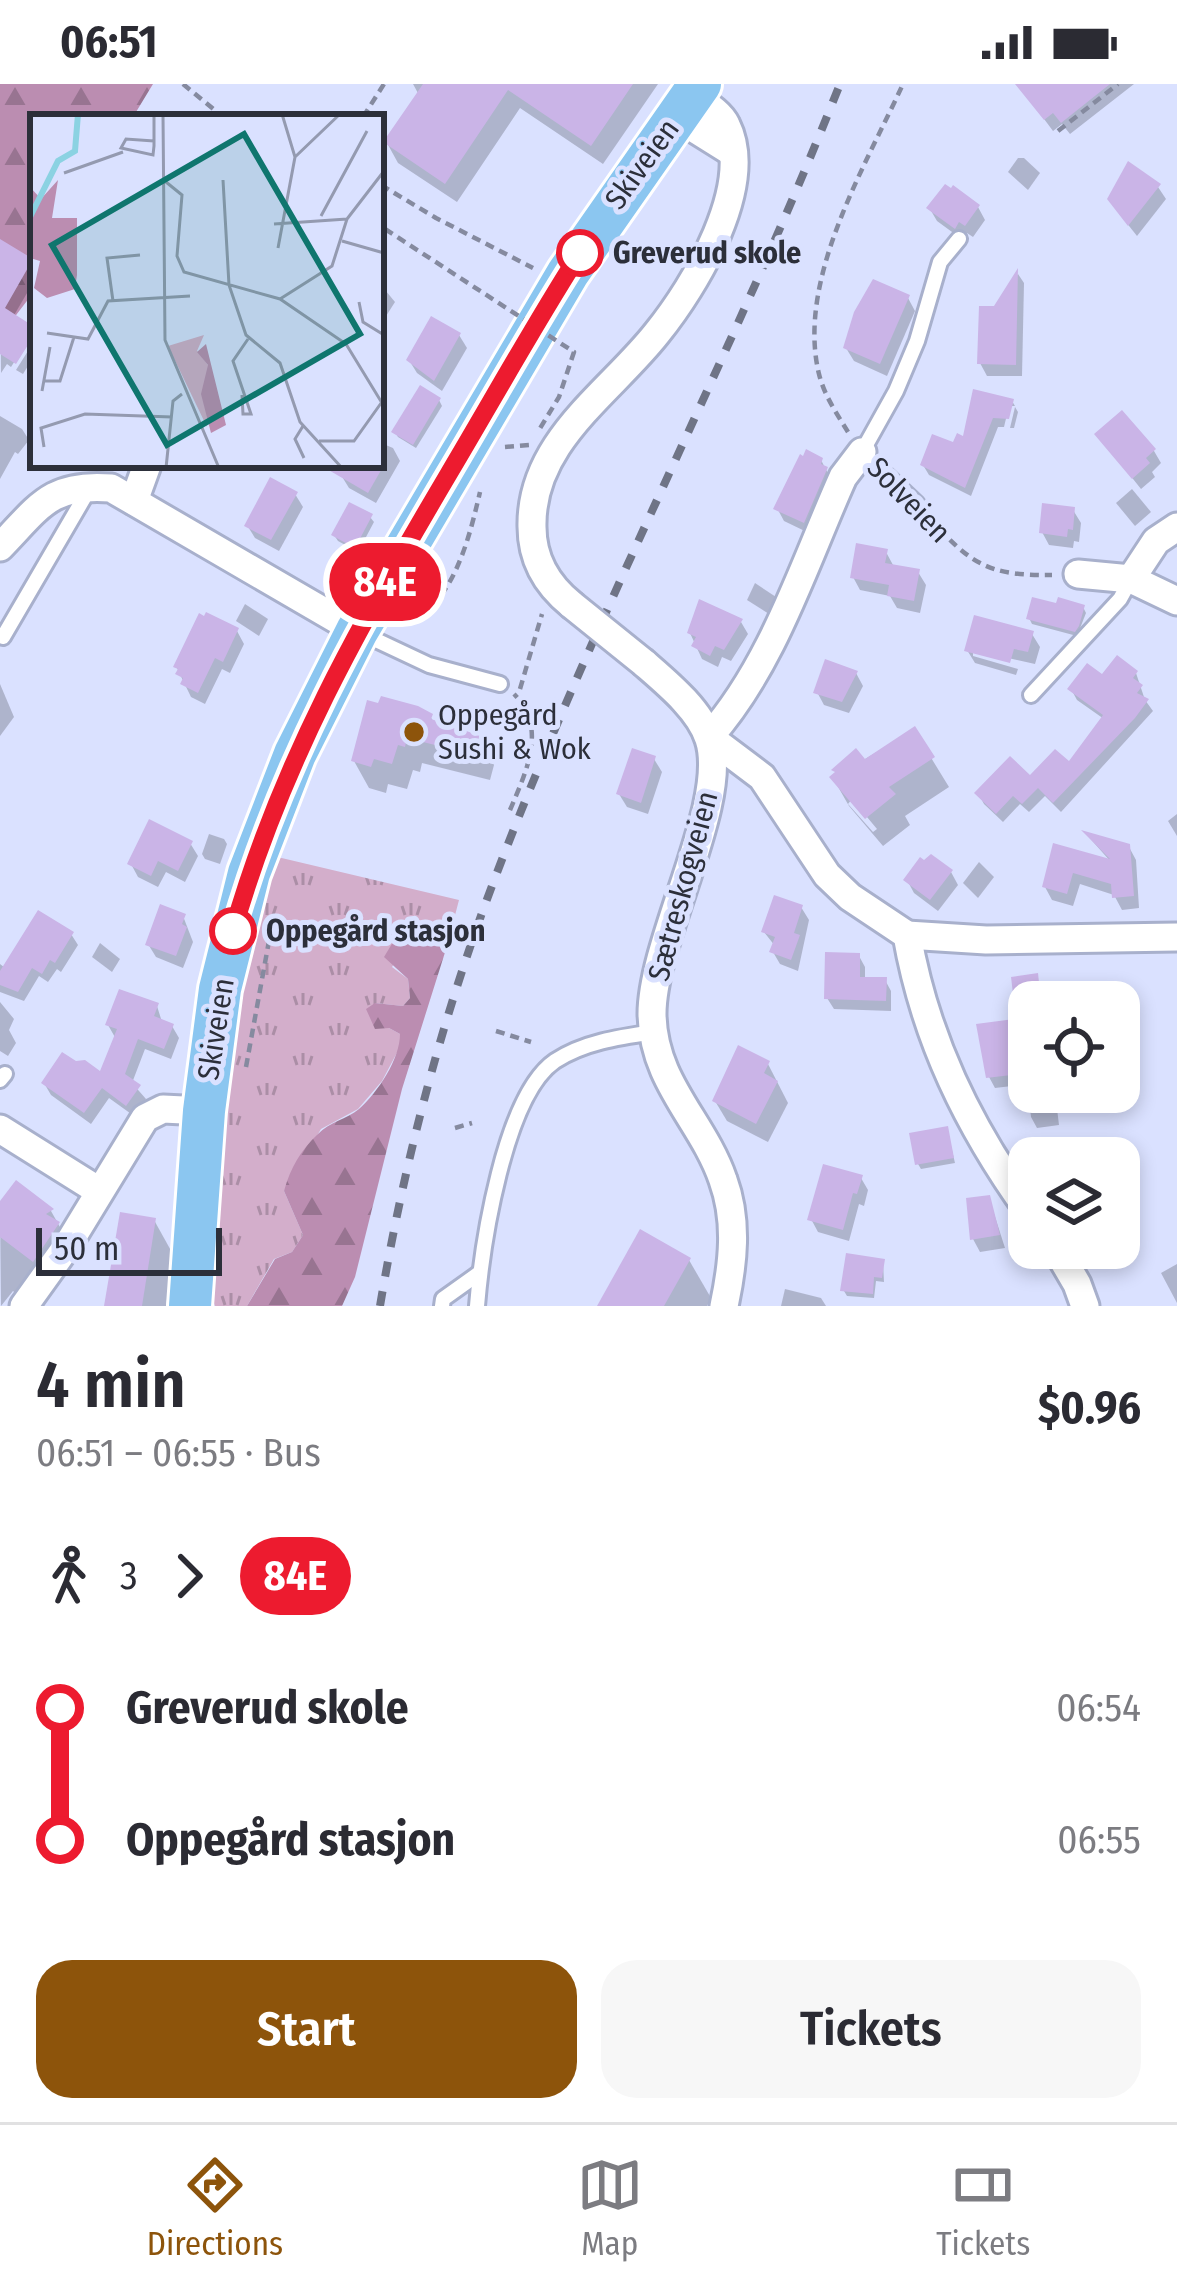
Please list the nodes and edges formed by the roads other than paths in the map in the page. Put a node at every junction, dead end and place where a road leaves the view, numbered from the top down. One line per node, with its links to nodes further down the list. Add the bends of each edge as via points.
1 (689, 99): 13 (main road, Skiveien, via 568,273); 17 (street, bridge, via 732,152 730,195 682,298 649,343 566,433 544,443 532,537 558,607 644,664)
2 (958, 239): 3 (lane, via 940,262 917,341)
3 (862, 452): 7 (lane, Solveien); 17 (street, Solveien, via 842,477 757,668)
4 (146, 468): 6 (street)
5 (91, 486): 6 (street); 9 (street, via 43,500); 14 (lane)
6 (134, 501): 13 (street)
7 (917, 504)
8 (1177, 527): 11 (street, via 1156,541)
9 (0, 547)
10 (1078, 574): 11 (street)
11 (1131, 579): 12 (street); 16 (lane)
12 (1177, 601)
13 (367, 636): 15 (lane, via 429,665); 21 (main road, Skiveien, via 295,754 249,873 220,989)
14 (3, 637)
15 (500, 684)
16 (1031, 695)
17 (709, 737): 18 (street, via 762,777 827,875); 20 (street, Sætreskogveien, via 710,793 664,952)
18 (907, 935): 19 (street); 23 (street, via 959,1102)
19 (1177, 937)
20 (654, 1032): 26 (lane, via 566,1054 524,1094); 31 (street, Sætreskogveien, via 675,1098 729,1201 733,1256)
21 (204, 1111): 24 (street, via 163,1109 145,1118); 28 (main road, Skiveien)
22 (0, 1129): 24 (street)
23 (1008, 1182)
24 (99, 1191): 27 (street)
25 (1068, 1269): 32 (street)
26 (478, 1274): 29 (lane); 30 (lane)
27 (24, 1306)
28 (190, 1306)
29 (442, 1306)
30 (477, 1306)
31 (724, 1306)
32 (1085, 1306)

